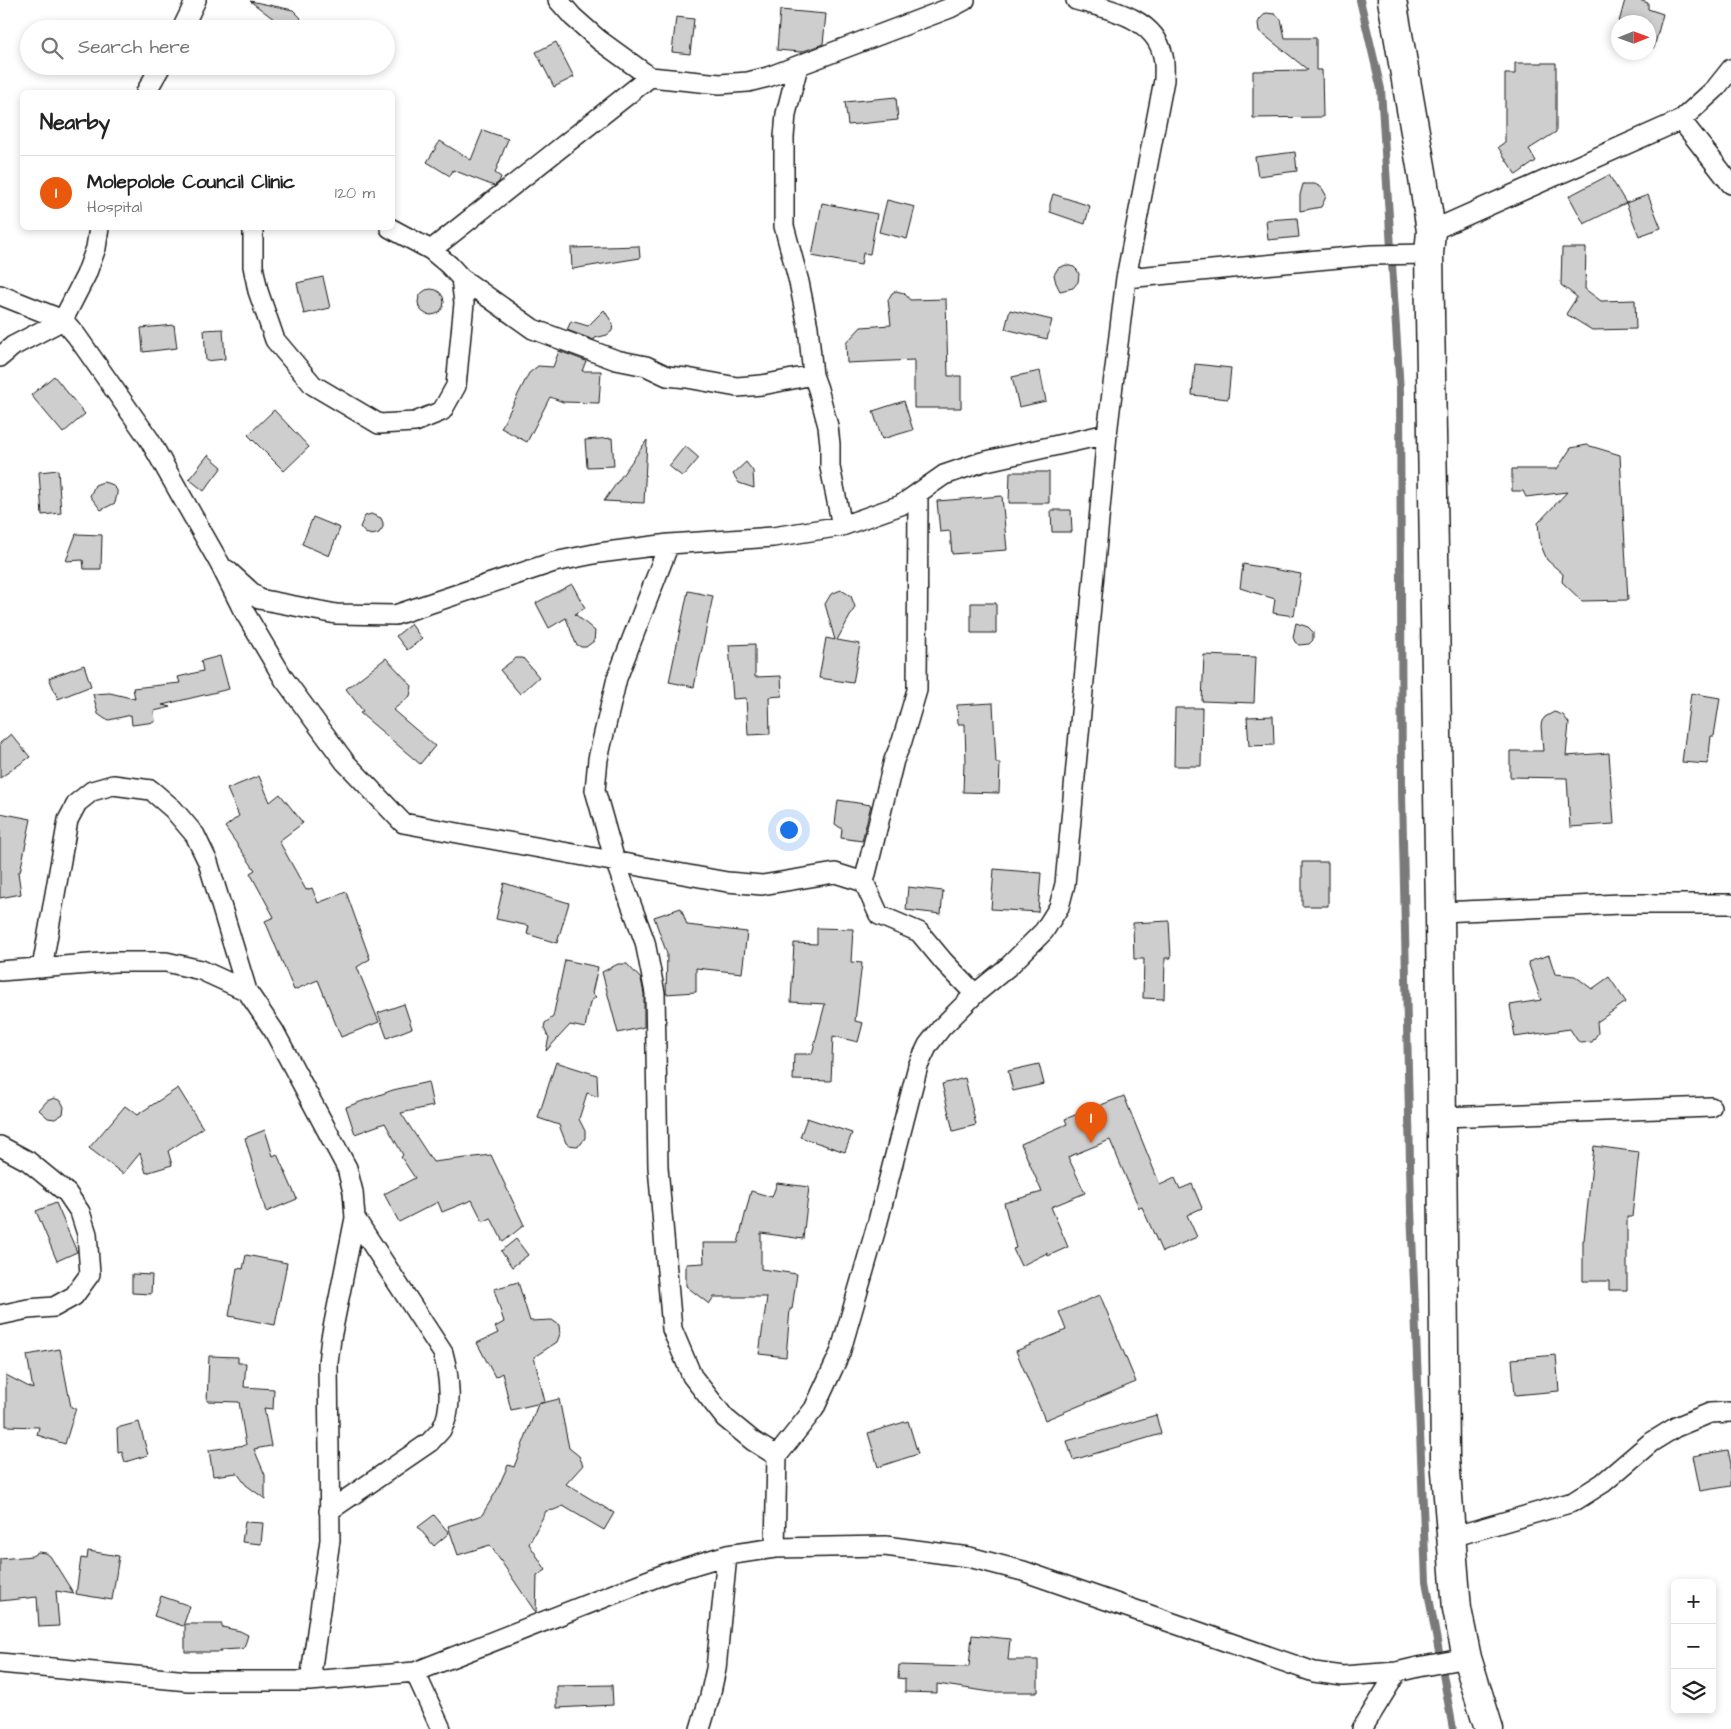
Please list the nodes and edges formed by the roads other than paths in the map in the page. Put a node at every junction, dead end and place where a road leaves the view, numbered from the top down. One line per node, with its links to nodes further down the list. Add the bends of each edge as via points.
1 (196, 0): 6 (street)
2 (558, 0): 10 (street, via 599,40)
3 (965, 0): 7 (street)
4 (1076, 0): 20 (street, via 1136,21 1157,40 1163,56 1164,80)
5 (1392, 0): 17 (street, via 1422,172)
6 (186, 20)
7 (798, 66): 10 (street, via 748,82 720,84); 24 (street, via 786,114 784,226 808,328)
8 (1731, 69): 12 (street, via 1715,89)
9 (156, 75): 11 (street)
10 (650, 77): 18 (street)
11 (147, 90)
12 (1681, 120): 13 (street); 17 (street)
13 (1731, 184)
14 (99, 230): 22 (street, via 86,275)
15 (253, 230): 19 (street, via 253,266 258,291 275,340 313,385 380,424 415,422 442,411 456,386 464,304)
16 (394, 230): 18 (street)
17 (1430, 242): 20 (street, via 1371,255); 33 (street)
18 (431, 250): 19 (street)
19 (461, 278): 24 (street, via 533,329 667,376 737,387)
20 (1126, 278): 25 (street)
21 (0, 295): 22 (street)
22 (63, 320): 23 (street, via 13,346); 29 (street, via 149,439)
23 (0, 357)
24 (813, 375): 27 (street, via 828,426 830,467)
25 (1107, 434): 26 (street, via 982,462 944,475); 37 (street, via 1065,884 1059,907 1044,931 1010,966)
26 (918, 493): 27 (street, via 901,505); 31 (street, via 917,690 894,760)
27 (842, 526): 28 (street, via 773,537)
28 (670, 544): 29 (street, via 554,562 395,615 336,614 258,598); 30 (street, via 617,678 598,759 595,790)
29 (220, 564): 30 (street, via 284,679 345,762 403,823)
30 (615, 862): 31 (street, via 726,882 762,884 835,873); 44 (street, via 645,942 655,993 658,1167 672,1329 692,1376 726,1418)
31 (864, 882): 37 (street, via 879,915 919,932)
32 (1731, 904): 33 (street, via 1621,904)
33 (1440, 912): 39 (street)
34 (42, 968): 35 (street); 36 (street, via 114,962 166,962 201,970); 36 (street, via 68,820 77,803 92,791 113,785 151,790 174,809 195,836 208,862)
35 (0, 971)
36 (247, 991): 41 (street, via 274,1031 347,1168 353,1192)
37 (975, 994): 44 (street, via 942,1027 918,1066 840,1353 814,1409)
38 (1711, 1107): 39 (street)
39 (1443, 1116): 46 (street, via 1445,1459)
40 (0, 1146): 42 (street, via 28,1161 67,1193 80,1212 87,1234 90,1274 74,1296 54,1307)
41 (354, 1218): 45 (street, via 328,1363); 45 (street, via 443,1353 448,1371 447,1414 441,1430 430,1442)
42 (0, 1315)
43 (1731, 1412): 46 (street, via 1710,1413 1676,1427 1573,1502)
44 (777, 1456): 47 (street)
45 (329, 1510): 53 (street, via 330,1540)
46 (1452, 1538): 49 (street, via 1457,1610)
47 (774, 1548): 48 (street); 52 (street, via 885,1546 969,1557 1023,1571 1314,1672 1343,1676)
48 (728, 1555): 51 (street, via 667,1574); 55 (street, via 716,1669)
49 (1467, 1658): 52 (street); 57 (street)
50 (0, 1663): 53 (street, via 188,1681)
51 (415, 1672): 53 (street); 54 (street)
52 (1396, 1672): 56 (street)
53 (310, 1681)
54 (441, 1729)
55 (700, 1729)
56 (1362, 1729)
57 (1489, 1729)

